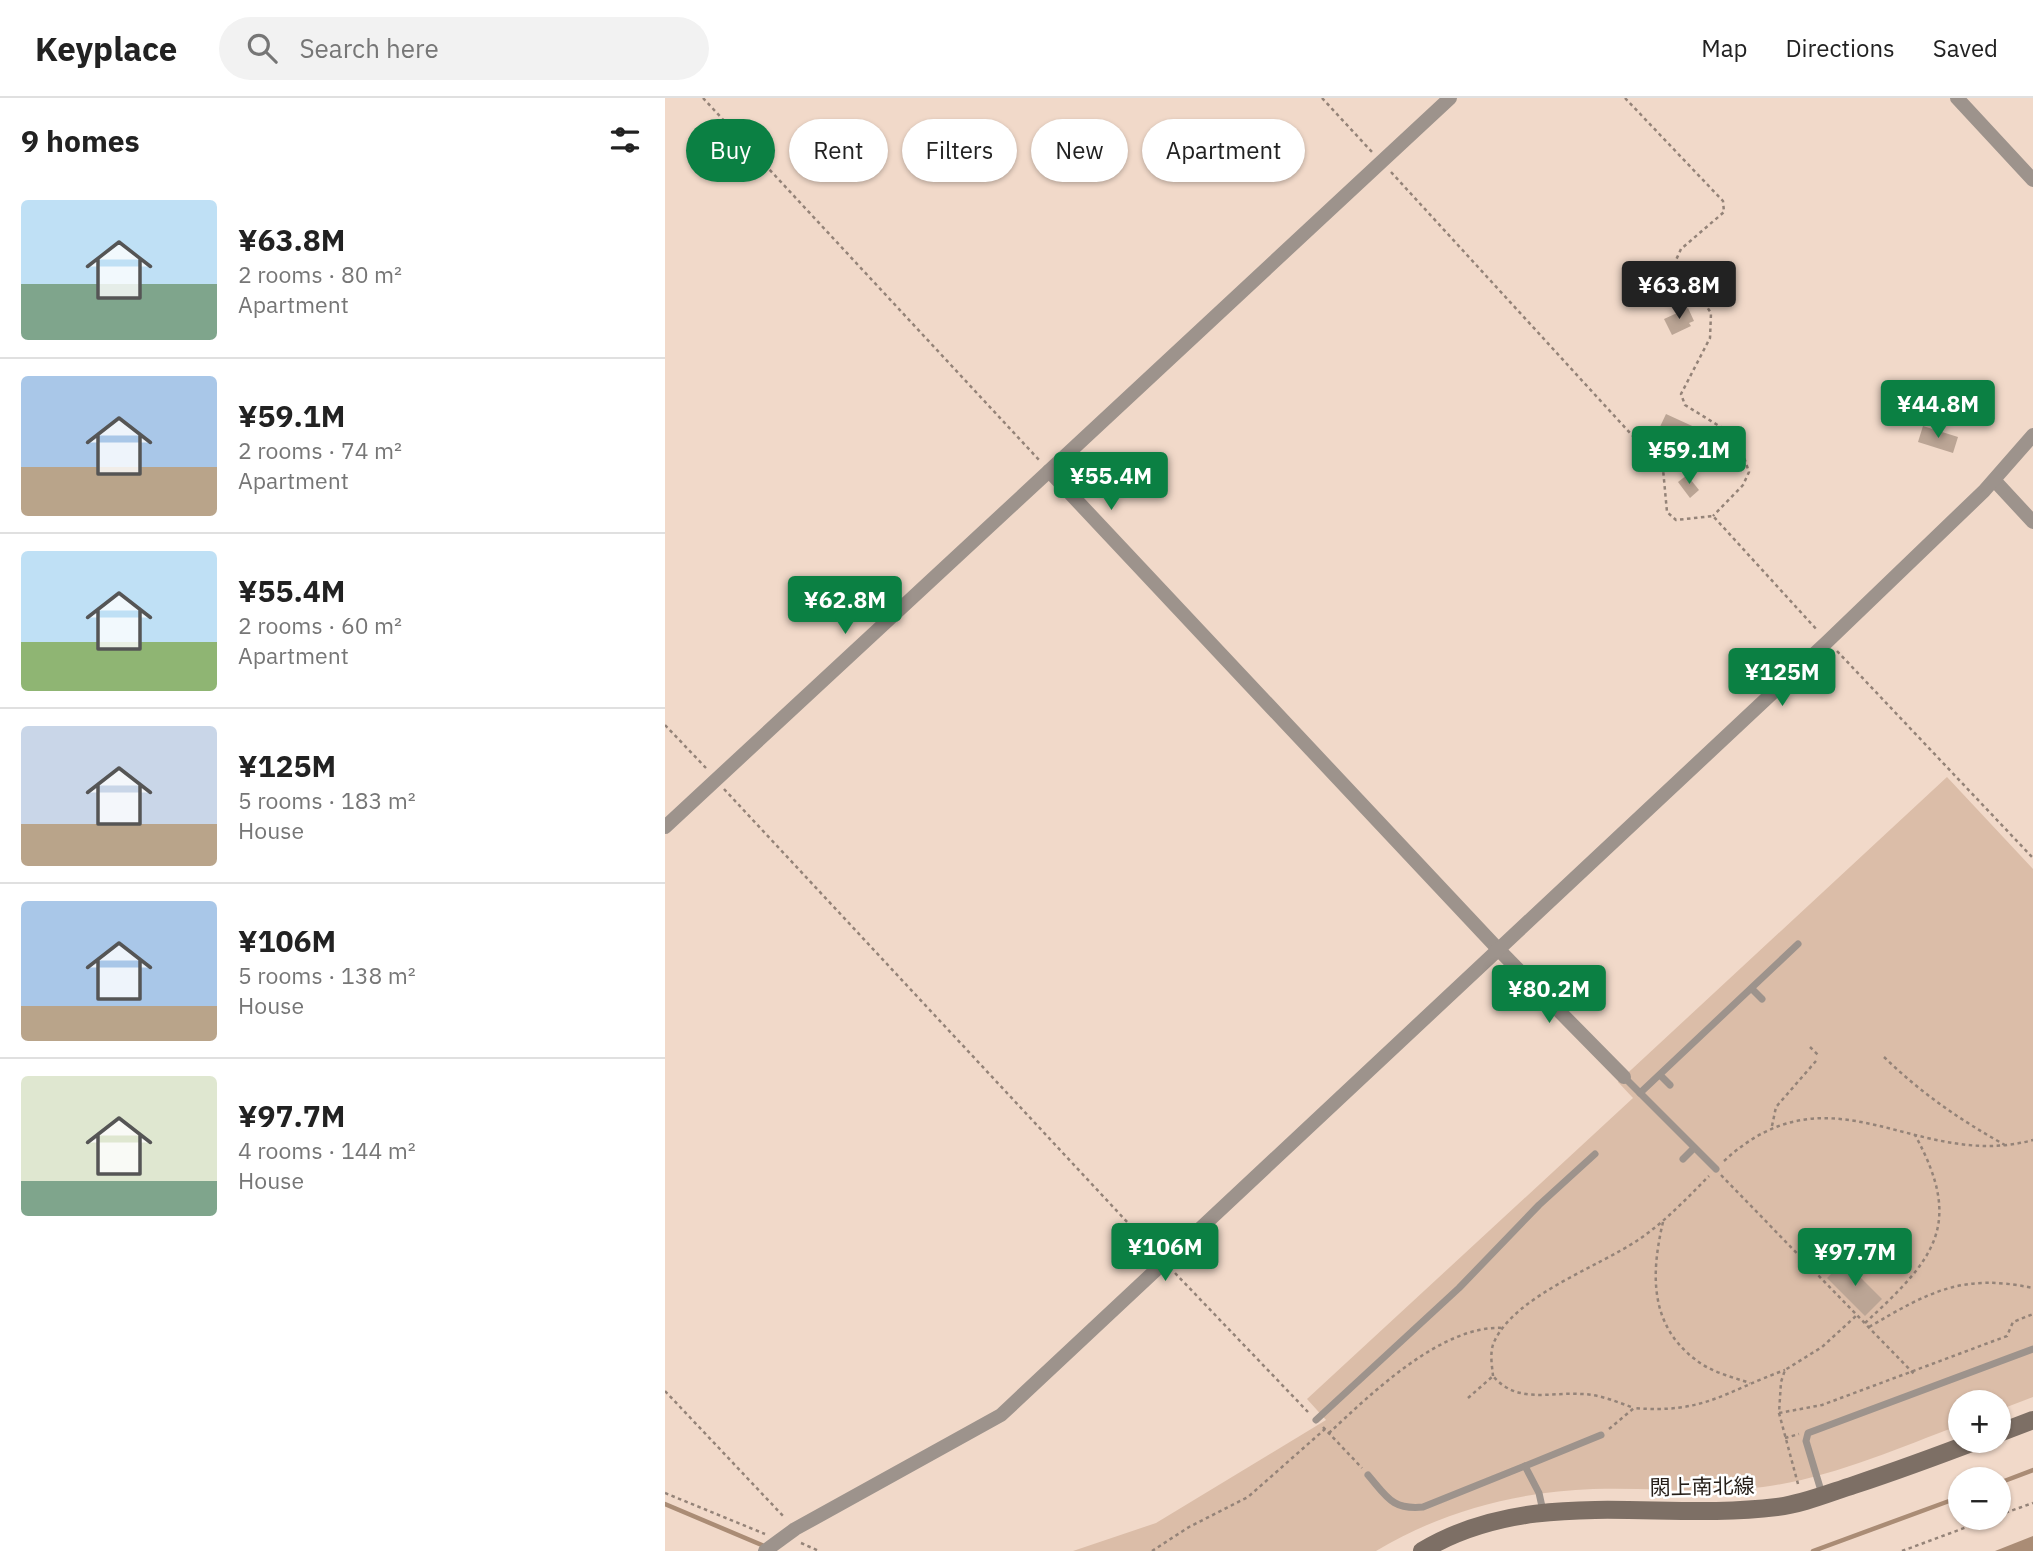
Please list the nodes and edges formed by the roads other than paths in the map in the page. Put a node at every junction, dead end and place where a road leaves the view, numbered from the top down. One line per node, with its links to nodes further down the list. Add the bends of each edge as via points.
1 (1450, 98): 5 (street)
2 (1957, 98): 3 (street)
3 (2033, 180)
4 (2033, 435): 6 (street)
5 (1049, 471): 8 (street); 10 (street)
6 (1995, 481): 7 (street); 10 (street)
7 (2033, 522)
8 (665, 827)
9 (1798, 944): 11 (lane)
10 (1498, 949): 14 (street); 31 (street, via 1001,1415)
11 (1752, 989): 12 (lane); 13 (lane)
12 (1762, 999)
13 (1660, 1075): 15 (lane); 16 (lane)
14 (1624, 1077): 16 (lane)
15 (1670, 1086)
16 (1640, 1093): 17 (lane)
17 (1695, 1148): 19 (lane); 20 (lane)
18 (1595, 1154): 22 (lane, via 1459,1289)
19 (1683, 1158)
20 (1716, 1169)
21 (2033, 1349): 29 (lane, via 1808,1433 1806,1441)
22 (1316, 1420)
23 (2033, 1420): 24 (street)
24 (2011, 1428)
25 (1601, 1435): 27 (lane)
26 (1948, 1451): 29 (street, 閖上南北線)
27 (1525, 1466): 28 (lane, via 1423,1507 1407,1508 1395,1505); 30 (lane)
28 (1368, 1475)
29 (1822, 1496): 30 (street, 閖上南北線, via 1779,1507 1726,1511)
30 (1543, 1511): 32 (street, 閖上南北線, via 1474,1527)
31 (780, 1540)
32 (1422, 1551)

